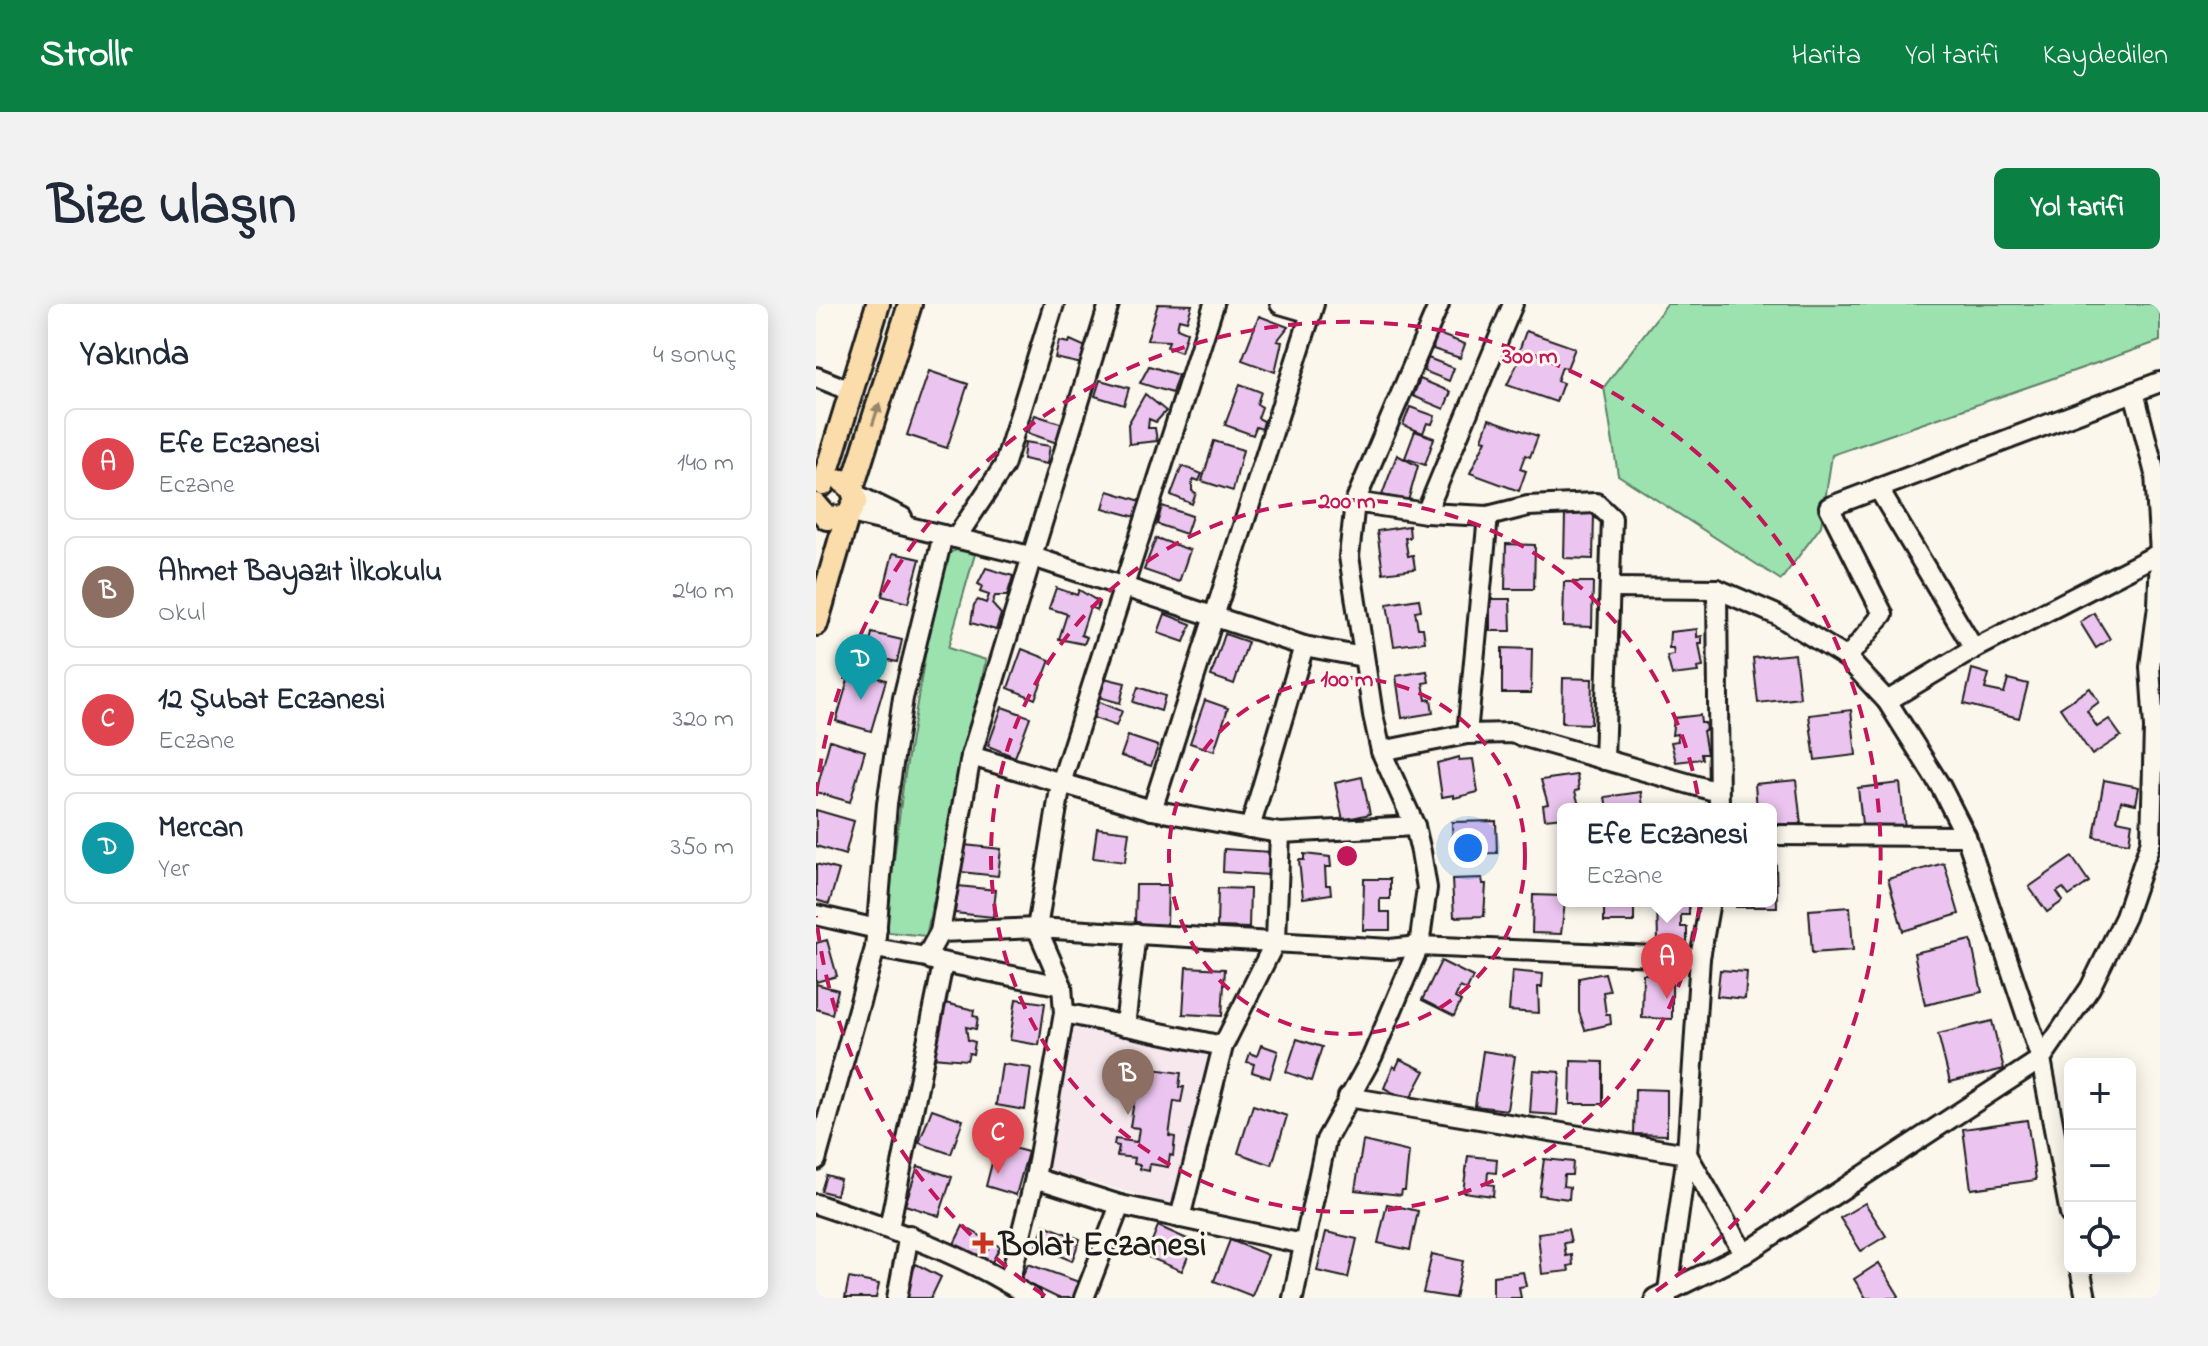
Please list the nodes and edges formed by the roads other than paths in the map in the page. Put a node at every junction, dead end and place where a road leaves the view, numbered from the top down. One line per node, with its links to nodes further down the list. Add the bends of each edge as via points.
1 (878, 304): 12 (main road)
2 (910, 304): 17 (main road, one-way to 2)
3 (1054, 304): 20 (street, via 1004,466)
4 (1109, 304): 22 (street)
5 (1214, 304): 23 (street)
6 (1280, 304): 9 (street)
7 (1439, 304): 16 (street)
8 (1513, 304): 18 (street)
9 (1312, 308): 26 (street)
10 (816, 377): 12 (street)
11 (2160, 382): 13 (street)
12 (851, 391): 15 (main road)
13 (2134, 392): 14 (street); 21 (street, via 2155,474)
14 (1878, 488): 30 (street); 32 (street, via 1829,507 1883,614)
15 (817, 499): 17 (main road, via 827,518); 17 (main road, via 842,481)
16 (1355, 502): 18 (street); 31 (street, via 1349,556)
17 (851, 503): 20 (street); 27 (main road)
18 (1426, 513): 19 (street)
19 (1488, 516): 24 (street, via 1528,506 1596,503 1612,518); 35 (street)
20 (943, 535): 22 (street); 52 (street, via 903,698 887,804)
21 (2160, 553): 28 (street); 30 (street)
22 (1030, 556): 23 (street); 37 (street)
23 (1121, 588): 26 (street); 39 (street)
24 (1610, 588): 25 (street); 38 (street)
25 (1717, 589): 32 (street, via 1777,615); 40 (street)
26 (1215, 617): 29 (street); 41 (street)
27 (816, 624)
28 (2156, 643): 34 (street)
29 (1304, 646): 31 (street); 43 (street)
30 (1974, 649): 33 (street)
31 (1363, 657): 36 (street)
32 (1847, 658): 33 (street)
33 (1887, 701): 46 (street)
34 (2156, 704): 61 (street, via 2151,841 2125,917 2090,988)
35 (1467, 734): 36 (street); 38 (street, via 1511,733)
36 (1381, 751): 42 (street)
37 (971, 756): 39 (street); 50 (street)
38 (1604, 760): 40 (street)
39 (1061, 783): 41 (street); 49 (street)
40 (1719, 801)
41 (1152, 810): 43 (street)
42 (1415, 826): 44 (street); 54 (street, via 1427,888)
43 (1250, 828): 44 (street)
44 (1280, 833): 53 (street)
45 (1777, 835): 46 (street)
46 (1966, 836): 61 (street)
47 (1709, 907): 55 (street)
48 (816, 915): 52 (street)
49 (1037, 928): 50 (street); 51 (street); 57 (street)
50 (940, 932): 56 (street)
51 (1136, 933): 53 (street); 59 (street)
52 (876, 938): 56 (street); 64 (street)
53 (1276, 940): 54 (street, via 1390,949); 60 (street)
54 (1419, 946): 55 (street); 62 (street, via 1372,1057)
55 (1700, 958): 63 (street)
56 (935, 960): 57 (street); 70 (street)
57 (1062, 986): 58 (street)
58 (1064, 1013): 59 (street); 65 (street)
59 (1125, 1026): 60 (street)
60 (1223, 1046): 69 (street)
61 (2041, 1059): 66 (street); 73 (street)
62 (1348, 1097): 63 (street); 72 (street, via 1326,1140)
63 (1687, 1154): 73 (street); 77 (street)
64 (816, 1160)
65 (1035, 1178): 68 (street); 75 (street)
66 (2068, 1202)
67 (816, 1204): 70 (street)
68 (1120, 1205): 69 (street); 80 (street)
69 (1180, 1218): 72 (street)
70 (889, 1228): 71 (street)
71 (909, 1235): 75 (street); 78 (street)
72 (1303, 1244): 76 (street)
73 (1744, 1254): 77 (street)
74 (2081, 1274): 81 (street)
75 (1009, 1283): 79 (street)
76 (1299, 1297)
77 (1663, 1297)
78 (897, 1298)
79 (1031, 1298)
80 (1084, 1298)
81 (2086, 1298)

